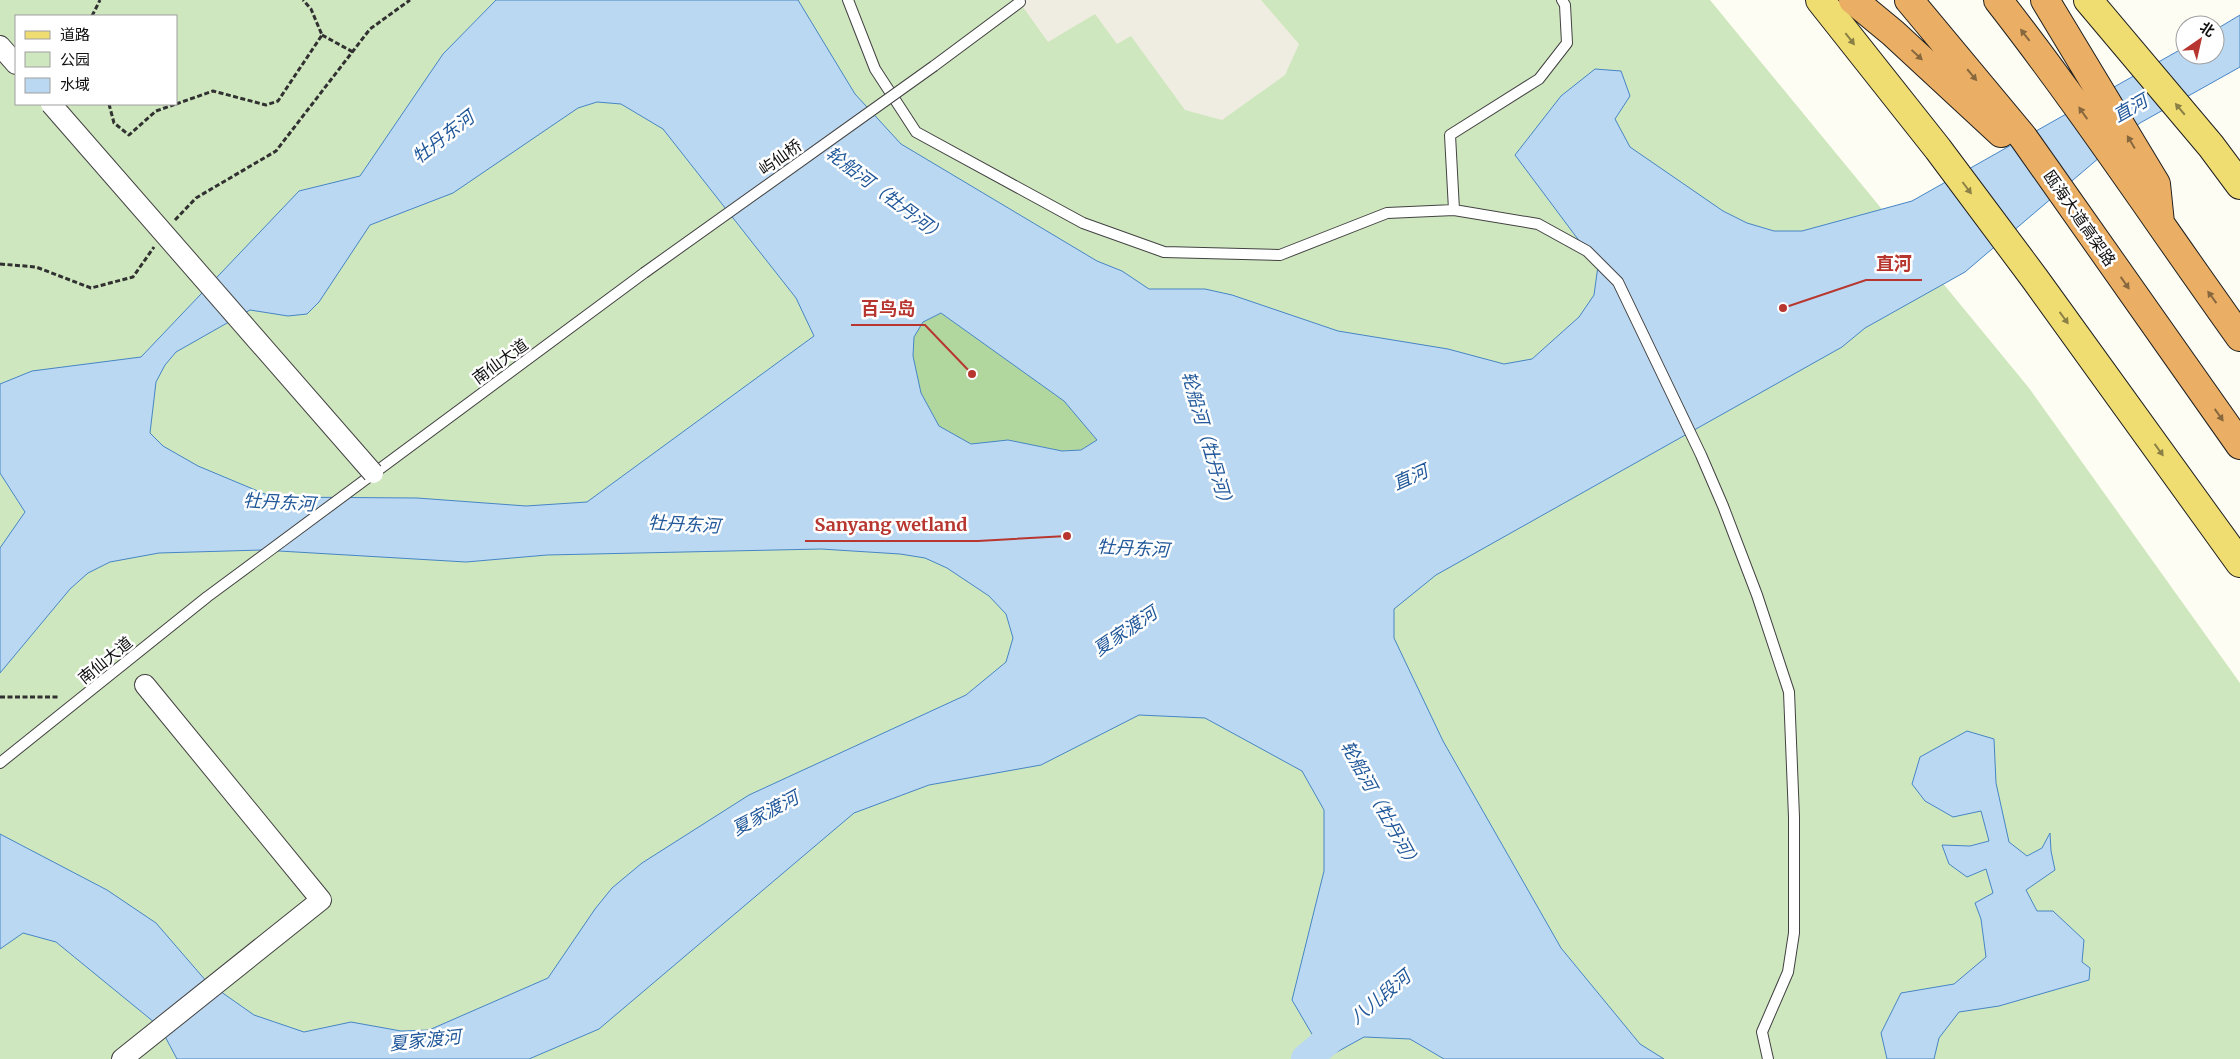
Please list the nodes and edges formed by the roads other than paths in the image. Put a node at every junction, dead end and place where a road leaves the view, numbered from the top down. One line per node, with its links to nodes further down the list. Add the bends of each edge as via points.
1 (848, 0): 16 (lane, via 874,69 916,132 1083,223 1164,252 1280,255 1387,214)
2 (1562, 0): 16 (lane, via 1566,43 1539,79 1450,135)
3 (1820, 0): 21 (main road, one-way to 21, via 2035,278)
4 (1853, 0): 13 (highway, one-way to 13)
5 (1998, 0): 15 (highway, one-way to 5)
6 (2045, 0): 15 (highway, one-way to 6, via 2077,52)
7 (2088, 0): 14 (main road, one-way to 7)
8 (1020, 2): 17 (lane, 屿仙桥, bridge)
9 (1913, 6): 13 (highway, one-way to 13)
10 (0, 46): 11 (street)
11 (15, 63)
12 (52, 105): 20 (street, bridge)
13 (1993, 115): 19 (highway, 瓯海大道高架路, one-way to 19, via 2014,146 2087,228)
14 (2240, 185)
15 (2148, 190): 18 (highway, one-way to 15, via 2160,226)
16 (1454, 210): 25 (lane, via 1538,224 1587,251 1618,282 1702,456 1757,595 1789,692 1794,816 1794,934 1788,972 1762,1032)
17 (644, 273): 20 (lane, 南仙大道)
18 (2240, 337)
19 (2240, 445)
20 (373, 473): 23 (lane, 南仙大道, via 207,598)
21 (2240, 563)
22 (145, 685): 24 (street, via 321,900)
23 (0, 763)
24 (122, 1059)
25 (1768, 1059)

